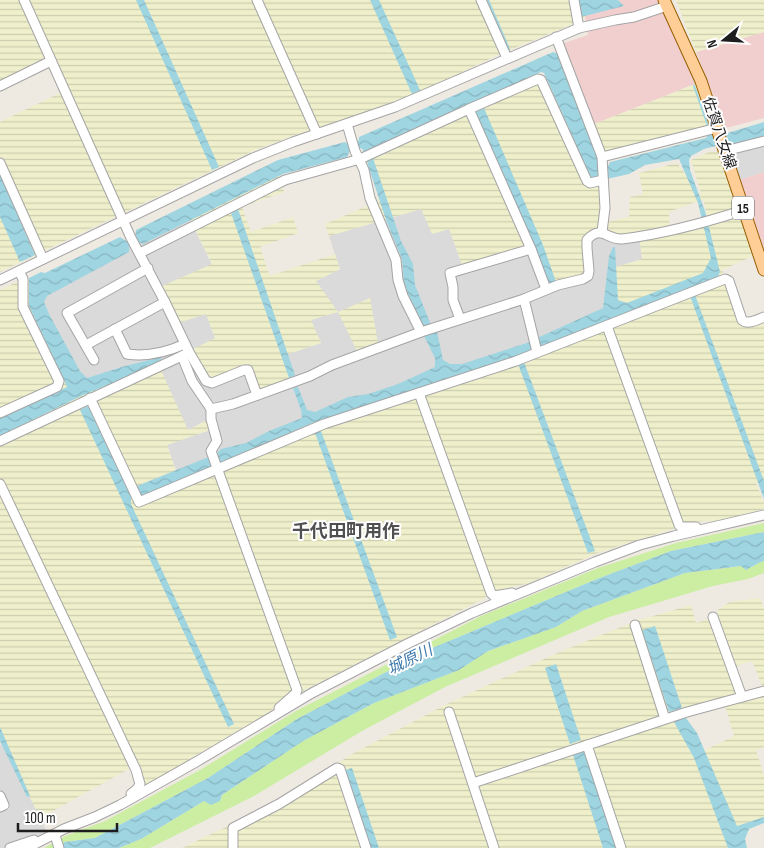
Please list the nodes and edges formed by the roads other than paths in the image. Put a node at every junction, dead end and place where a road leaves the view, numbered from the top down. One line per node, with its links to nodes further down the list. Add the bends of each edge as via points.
1 (24, 0): 9 (street)
2 (257, 0): 14 (street)
3 (481, 0): 8 (street)
4 (574, 0): 6 (street)
5 (665, 3): 6 (street, via 634,17); 13 (main road, 佐賀八女線 / 15, via 701,81)
6 (579, 28): 7 (street)
7 (556, 37): 8 (street); 18 (street)
8 (506, 58): 12 (street)
9 (51, 61): 10 (street); 22 (street)
10 (0, 86)
11 (469, 109): 17 (street); 20 (street, via 541,80 587,182); 24 (street)
12 (348, 124): 14 (street); 17 (street)
13 (718, 131): 16 (main road, 佐賀八女線 / 15); 18 (street)
14 (316, 134): 22 (street, via 253,158)
15 (764, 141): 16 (street)
16 (724, 148): 21 (main road, 佐賀八女線 / 15)
17 (356, 151): 25 (street, via 285,180); 38 (street, via 377,217 396,260 400,288)
18 (602, 157): 20 (street)
19 (0, 163): 26 (street)
20 (603, 173): 23 (street, via 605,208)
21 (744, 210): 23 (street, via 644,236 619,239); 28 (main road, 佐賀八女線 / 15)
22 (123, 221): 25 (street); 26 (street)
23 (602, 232): 31 (street, via 588,240 588,276)
24 (531, 249): 31 (street); 35 (street, via 450,273 453,300)
25 (140, 253): 27 (street)
26 (43, 259): 29 (street)
27 (148, 268): 33 (street); 39 (street, via 67,313)
28 (764, 270)
29 (19, 271): 30 (street); 47 (street, via 23,278 23,307 59,381 57,387)
30 (0, 280)
31 (546, 289): 32 (street)
32 (524, 299): 35 (street); 40 (street)
33 (165, 302): 37 (street); 41 (street)
34 (764, 317): 36 (street, via 749,322 742,320 726,279)
35 (460, 319): 38 (street)
36 (607, 326): 40 (street); 52 (street, via 679,525)
37 (114, 329): 39 (street); 41 (street, via 128,354)
38 (422, 332): 44 (street)
39 (86, 345): 42 (street)
40 (536, 348): 43 (street)
41 (185, 351): 44 (street, via 208,383 248,370); 45 (street); 46 (street, via 192,381)
42 (94, 360)
43 (418, 393): 49 (street); 53 (street, via 491,593 494,596 511,592)
44 (257, 395): 46 (street)
45 (90, 398): 48 (street); 49 (street, via 139,502)
46 (211, 408): 49 (street, via 217,440 211,451)
47 (0, 413)
48 (0, 441)
49 (215, 463): 59 (street, via 297,690)
50 (0, 484): 64 (street, via 136,770 140,784)
51 (764, 515): 52 (street)
52 (706, 529): 53 (street, via 640,545)
53 (519, 594): 59 (street, via 408,643)
54 (713, 617): 57 (street)
55 (635, 625): 60 (street)
56 (764, 691): 57 (street)
57 (742, 697): 60 (street)
58 (449, 712): 62 (street)
59 (273, 716): 64 (street)
60 (666, 719): 61 (street)
61 (587, 745): 62 (street); 74 (street)
62 (472, 783): 73 (street)
63 (0, 796): 65 (street, via 4,805)
64 (120, 805): 66 (street)
65 (0, 806)
66 (55, 835): 67 (street); 70 (street)
67 (44, 839): 68 (street); 69 (street)
68 (10, 848)
69 (27, 848)
70 (59, 848)
71 (233, 848): 72 (street, via 232,828 280,804 337,768)
72 (366, 848)
73 (494, 848)
74 (621, 848)

